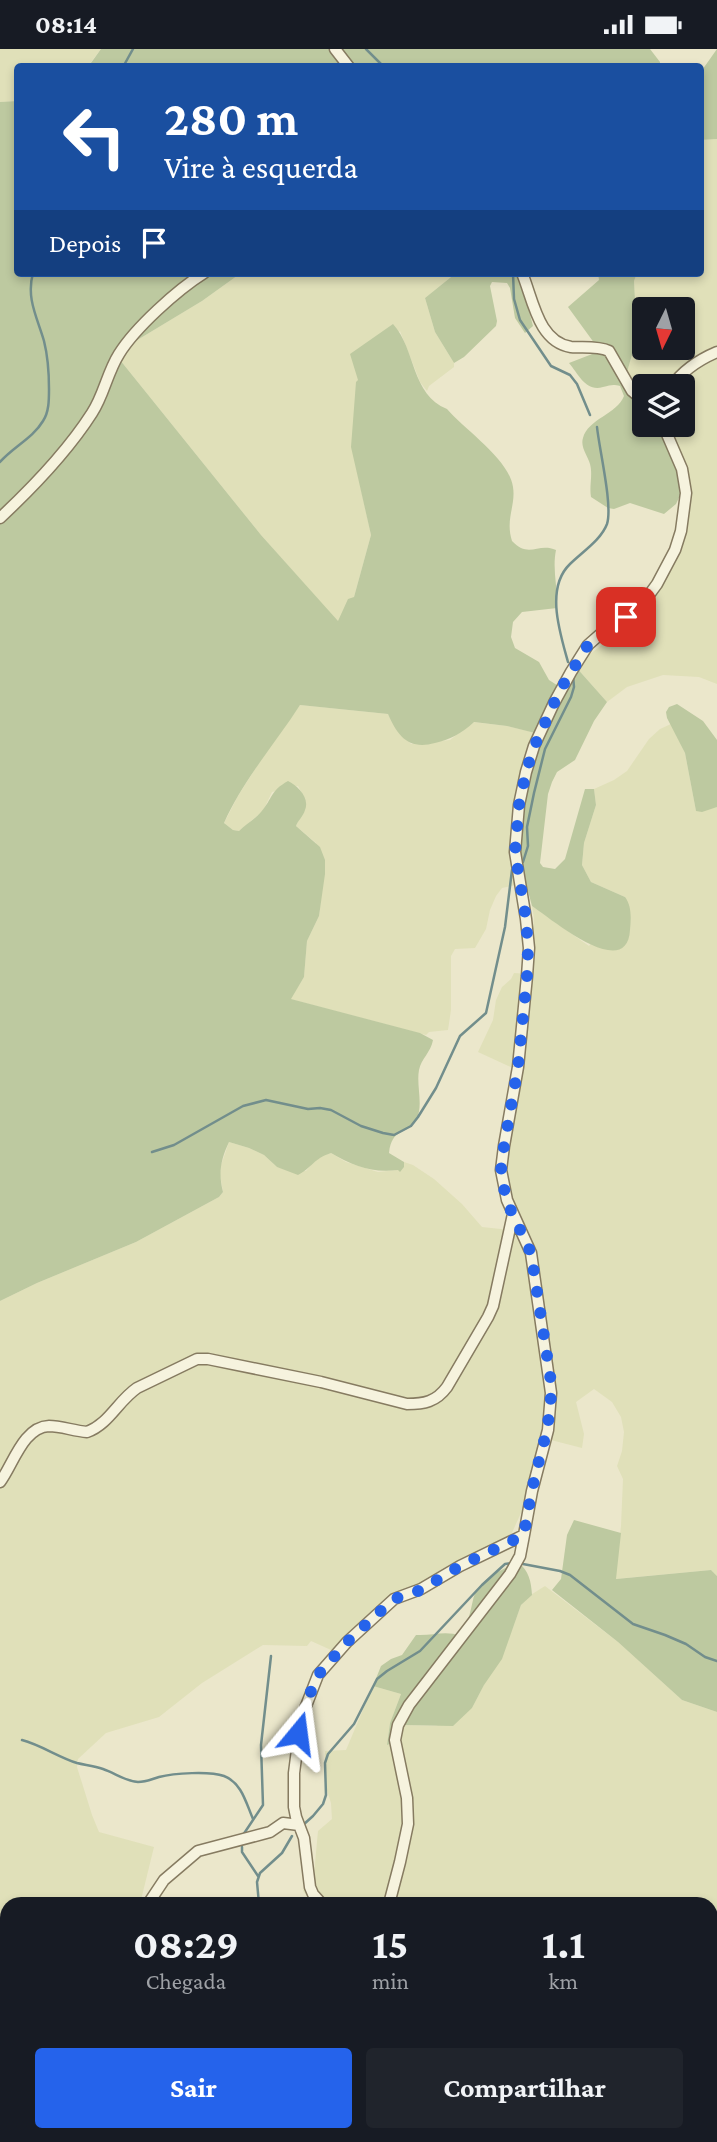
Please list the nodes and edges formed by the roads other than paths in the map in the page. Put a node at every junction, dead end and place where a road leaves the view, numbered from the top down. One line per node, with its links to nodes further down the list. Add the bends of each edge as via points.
1 (335, 49): 2 (street)
2 (346, 63)
3 (199, 277): 9 (street, via 130,339 85,425)
4 (524, 277): 7 (street, via 553,340 609,351)
5 (717, 352): 6 (street)
6 (680, 374)
7 (632, 391)
8 (668, 437): 10 (street, via 686,493 675,550 646,599 588,645 570,672 544,723 522,788 515,852 526,919 527,976 501,1161 503,1189)
9 (0, 518)
10 (513, 1214): 11 (street, via 493,1306 442,1395 432,1401 407,1404 197,1359 131,1393 93,1430 47,1426 36,1430); 12 (street, via 531,1253 551,1383 550,1418)
11 (0, 1482)
12 (524, 1535): 13 (street, via 421,1590 394,1599 318,1675 298,1733 294,1799); 16 (street, via 510,1574 398,1725 395,1745 409,1814)
13 (299, 1825): 14 (street, via 283,1823 270,1832 198,1851 163,1880); 15 (street)
14 (152, 1897)
15 (316, 1897)
16 (390, 1897)

